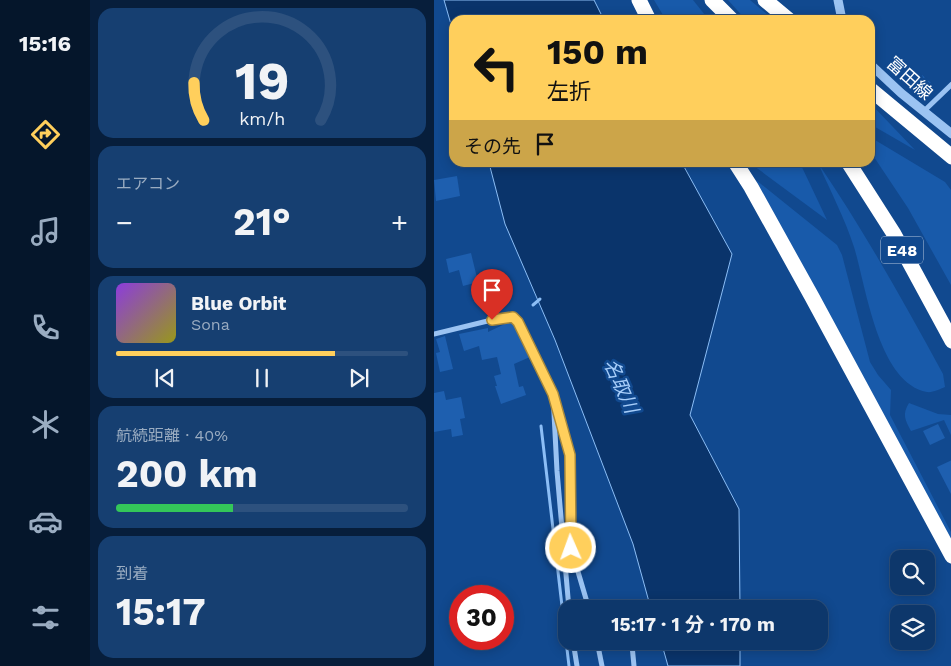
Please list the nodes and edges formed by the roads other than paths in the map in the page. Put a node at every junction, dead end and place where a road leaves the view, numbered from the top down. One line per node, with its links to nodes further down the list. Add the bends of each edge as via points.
1 (639, 0): 5 (highway)
2 (712, 0): 6 (highway)
3 (765, 0): 7 (highway)
4 (838, 0): 8 (street)
5 (646, 15)
6 (727, 15)
7 (783, 15)
8 (841, 15)
9 (875, 69): 12 (street, 富田線)
10 (951, 84): 12 (street)
11 (875, 93): 14 (highway)
12 (922, 112): 13 (street, 富田線)
13 (951, 134)
14 (951, 157)
15 (738, 167): 20 (highway)
16 (851, 167): 18 (highway, E48, via 894,234)
17 (434, 334): 19 (street, via 513,317)
18 (951, 341)
19 (554, 399): 21 (street); 22 (street, via 570,455 571,548)
20 (951, 556)
21 (568, 600)
22 (586, 600)
23 (574, 650): 26 (street)
24 (599, 650): 27 (street)
25 (632, 650): 28 (street)
26 (577, 666)
27 (602, 666)
28 (634, 666)

